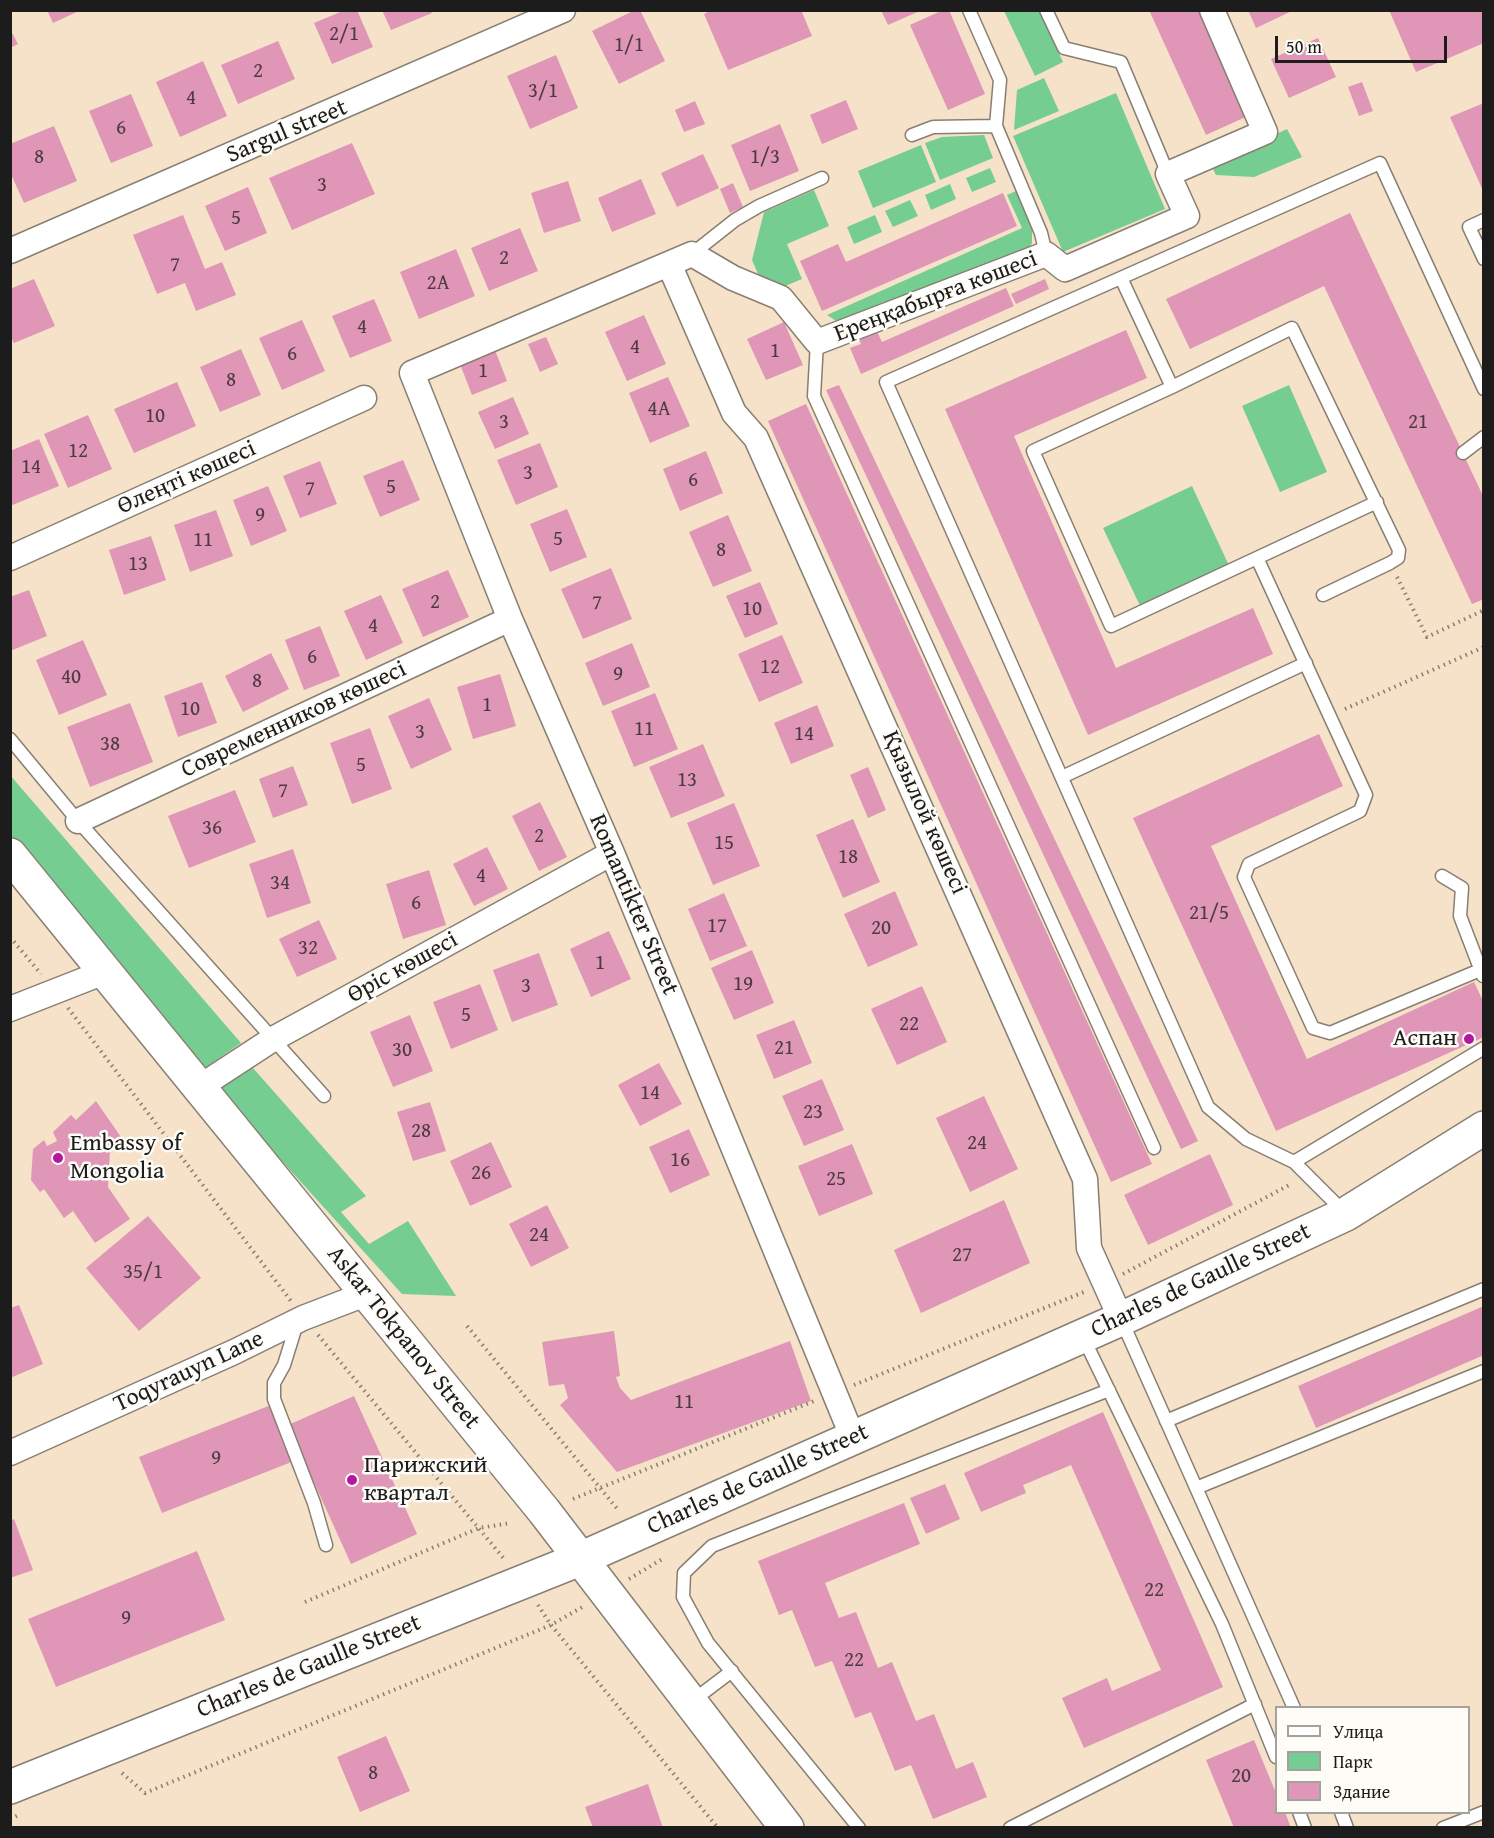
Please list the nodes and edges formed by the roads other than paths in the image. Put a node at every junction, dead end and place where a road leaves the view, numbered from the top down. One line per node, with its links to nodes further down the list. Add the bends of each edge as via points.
1 (563, 10): 10 (street, Sargul street)
2 (969, 10): 5 (lane, via 1000,80)
3 (1046, 10): 7 (lane, via 1064,48 1121,62)
4 (1212, 10): 7 (street, via 1265,132)
5 (996, 126): 6 (lane, via 933,127); 12 (lane)
6 (912, 135)
7 (1168, 174): 12 (street, Ереңқабырға көшесі, via 1187,216 1065,269)
8 (822, 178): 11 (lane, via 735,220)
9 (1484, 220): 13 (lane, via 1469,227)
10 (10, 251)
11 (692, 254): 14 (street); 16 (street, via 733,278 781,298)
12 (1046, 254): 16 (street, Ереңқабырға көшесі)
13 (1484, 260)
14 (669, 264): 26 (street, Romantikter Street, via 412,373); 48 (street, Қызылой көшесі, via 734,413 756,438 1085,1179 1089,1248)
15 (1121, 278): 17 (lane); 18 (lane, via 1380,163); 29 (lane, via 886,382)
16 (817, 342): 42 (lane, via 814,396)
17 (1172, 387): 22 (lane, via 1292,328); 24 (lane, via 1033,451 1112,626)
18 (1484, 390)
19 (364, 398): 23 (street, Өлеңті көшесі)
20 (1484, 437): 21 (lane)
21 (1463, 453)
22 (1377, 502): 24 (lane); 25 (lane, via 1400,550 1398,558)
23 (10, 558)
24 (1257, 558): 27 (lane)
25 (1323, 594)
26 (510, 619): 30 (street, Современников көшесі); 31 (street, Romantikter Street)
27 (1306, 663): 29 (lane); 35 (lane, via 1366,795 1360,811 1249,864 1244,877 1313,1028 1330,1033)
28 (10, 739): 30 (lane)
29 (1062, 777): 43 (lane, via 1208,1107 1246,1139)
30 (78, 821): 37 (lane)
31 (612, 853): 37 (street, Өріс көшесі); 53 (street, Romantikter Street)
32 (10, 855): 34 (street, Askar Tokpanov Street)
33 (1442, 876): 35 (lane, via 1462,888 1460,916)
34 (107, 971): 36 (street); 39 (street, Askar Tokpanov Street)
35 (1482, 974)
36 (10, 1009)
37 (273, 1039): 39 (street, Өріс көшесі); 40 (lane)
38 (1484, 1048): 43 (lane)
39 (198, 1088): 46 (street, Askar Tokpanov Street)
40 (324, 1096)
41 (1484, 1128): 44 (street, Charles de Gaulle Street)
42 (1155, 1148)
43 (1294, 1162): 44 (lane)
44 (1346, 1214): 48 (street, Charles de Gaulle Street)
45 (1484, 1289): 52 (lane)
46 (368, 1293): 47 (street, Toqyrauyn Lane); 57 (street, Askar Tokpanov Street)
47 (301, 1319): 54 (street, Toqyrauyn Lane); 56 (lane, via 274,1383 274,1399)
48 (1121, 1319): 49 (street, Charles de Gaulle Street); 52 (lane)
49 (1083, 1336): 51 (lane); 53 (street, Charles de Gaulle Street)
50 (1484, 1371): 55 (lane)
51 (1109, 1390): 58 (lane, via 712,1546 684,1573 684,1597 708,1642); 60 (lane, via 1222,1624)
52 (1166, 1421): 55 (lane)
53 (853, 1438): 57 (street, Charles de Gaulle Street)
54 (10, 1453)
55 (1196, 1488): 61 (lane)
56 (326, 1545)
57 (580, 1559): 59 (street, Askar Tokpanov Street); 63 (street, Charles de Gaulle Street)
58 (732, 1671): 59 (lane); 66 (lane)
59 (690, 1703): 65 (street, Askar Tokpanov Street)
60 (1256, 1704): 62 (lane); 67 (lane)
61 (1294, 1706)
62 (1275, 1754)
63 (21, 1799)
64 (1484, 1812): 68 (lane)
65 (787, 1827)
66 (859, 1827)
67 (1010, 1827)
68 (1443, 1827)

